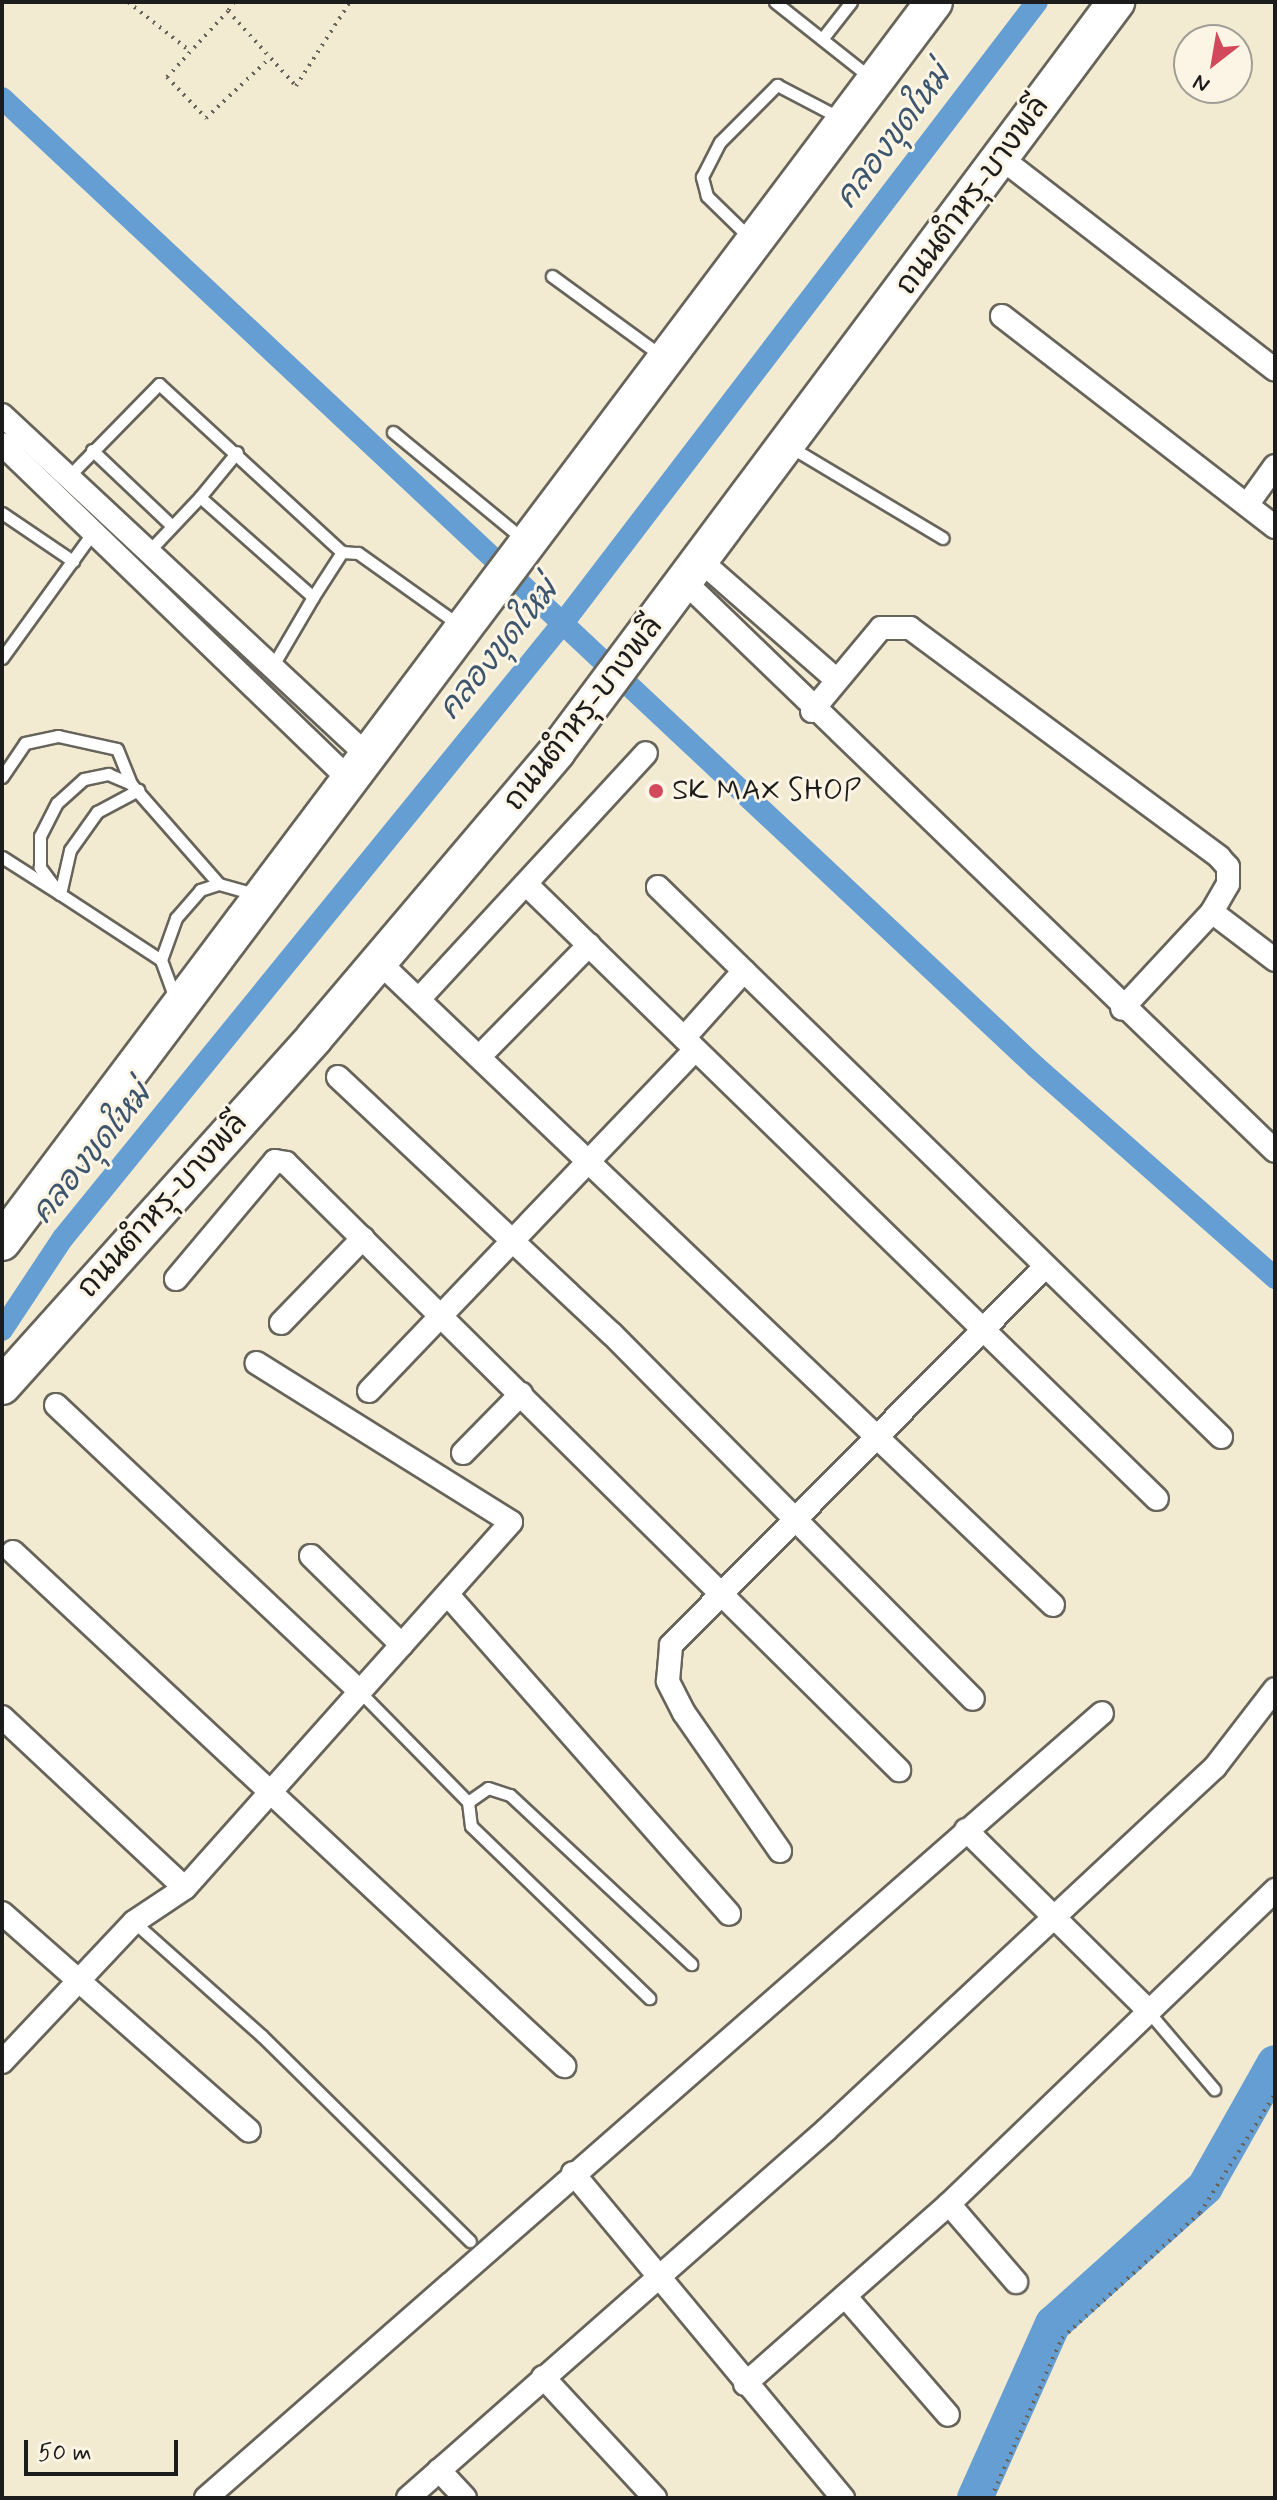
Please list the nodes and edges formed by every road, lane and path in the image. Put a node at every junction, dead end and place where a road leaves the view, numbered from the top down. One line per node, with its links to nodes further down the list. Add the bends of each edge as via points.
1 (128, 2): 10 (path)
2 (234, 2): 8 (path)
3 (350, 2): 11 (path, via 296,86)
4 (775, 2): 9 (lane)
5 (851, 2): 9 (lane)
6 (934, 2): 12 (main road)
7 (1112, 4): 14 (main road, ถนนตำหรุ-บางพลี)
8 (228, 11): 10 (path); 11 (path)
9 (822, 39): 12 (lane)
10 (191, 52): 11 (path, via 167,77 206,118)
11 (270, 58)
12 (875, 81): 13 (main road)
13 (845, 121): 15 (main road); 15 (lane, via 777,85 720,142 702,177 707,196)
14 (1001, 158): 19 (street); 23 (main road, ถนนตำหรุ-บางพลี)
15 (755, 242): 18 (main road)
16 (552, 276): 18 (lane)
17 (1002, 316): 29 (street)
18 (667, 360): 35 (main road)
19 (1275, 370)
20 (2, 415): 27 (street)
21 (393, 432): 35 (lane)
22 (2, 444): 27 (street)
23 (788, 446): 34 (lane); 39 (main road, ถนนตำหรุ-บางพลี)
24 (92, 450): 25 (lane, via 159,384); 27 (lane); 31 (lane)
25 (237, 452): 28 (lane); 37 (lane)
26 (1275, 466): 29 (street)
27 (60, 486): 33 (street); 36 (street)
28 (200, 497): 31 (lane); 40 (lane)
29 (1247, 505): 32 (street)
30 (2, 513): 38 (lane)
31 (172, 526): 36 (lane)
32 (1275, 527)
33 (95, 531): 38 (lane); 47 (street)
34 (943, 538)
35 (529, 545): 41 (main road)
36 (148, 552): 43 (street)
37 (342, 552): 40 (lane); 41 (lane, via 371,558)
38 (73, 561): 42 (lane)
39 (694, 572): 44 (street); 45 (street); 60 (main road, ถนนตำหรุ-บางพลี, via 590,708)
40 (313, 597): 43 (lane)
41 (473, 619): 47 (main road)
42 (2, 658)
43 (271, 668): 47 (street)
44 (837, 680): 45 (street); 56 (street, via 881,628 910,628 1219,857 1228,867 1228,884)
45 (812, 711): 64 (street)
46 (646, 753): 52 (street)
47 (360, 769): 55 (main road)
48 (2, 777): 49 (lane, via 25,743 58,736 117,749)
49 (135, 787): 51 (lane); 54 (lane, via 97,812 70,850); 54 (lane, via 108,774 84,779 57,803 40,836 40,867)
50 (2, 857): 54 (lane)
51 (219, 884): 55 (lane); 58 (lane, via 200,890 176,918)
52 (528, 886): 57 (street); 62 (street)
53 (658, 887): 61 (street)
54 (60, 894): 58 (lane)
55 (265, 897): 63 (main road)
56 (1212, 912): 59 (street); 64 (street)
57 (589, 945): 65 (street); 66 (street)
58 (161, 960): 63 (lane)
59 (1275, 960)
60 (380, 963): 62 (street); 79 (main road, ถนนตำหรุ-บางพลี)
61 (744, 971): 65 (street); 73 (street)
62 (420, 998): 66 (street)
63 (180, 1009): 72 (main road)
64 (1122, 1009): 68 (street)
65 (690, 1044): 69 (street); 77 (street)
66 (482, 1054): 69 (street)
67 (338, 1077): 71 (street)
68 (1275, 1151)
69 (590, 1158): 71 (street); 83 (street)
70 (363, 1238): 74 (street, via 286,1163 275,1161); 75 (street); 76 (street)
71 (513, 1240): 75 (street); 87 (street)
72 (2, 1242)
73 (1043, 1269): 77 (street); 84 (street)
74 (176, 1279)
75 (441, 1316): 80 (street); 81 (street)
76 (281, 1323)
77 (985, 1330): 83 (street); 86 (street)
78 (257, 1363): 91 (street, via 508,1518 503,1536)
79 (2, 1386)
80 (369, 1391)
81 (521, 1394): 85 (street); 90 (street)
82 (56, 1405): 95 (street)
83 (877, 1435): 87 (street); 92 (street)
84 (1221, 1437)
85 (463, 1453)
86 (1157, 1499)
87 (795, 1519): 90 (street); 96 (street)
88 (13, 1552): 100 (street)
89 (311, 1556): 93 (street)
90 (723, 1592): 99 (street); 103 (street, via 671,1645 668,1681)
91 (448, 1595): 93 (street); 108 (street)
92 (1053, 1605)
93 (402, 1645): 95 (street)
94 (1275, 1689): 106 (street, via 1215,1767)
95 (359, 1691): 100 (street); 101 (lane)
96 (973, 1699)
97 (1102, 1713): 102 (street)
98 (2, 1717): 104 (street)
99 (899, 1770)
100 (270, 1795): 104 (street); 115 (street)
101 (468, 1802): 110 (lane, via 488,1788 510,1795); 112 (lane, via 471,1826)
102 (966, 1830): 106 (street); 119 (street)
103 (780, 1851)
104 (185, 1888): 109 (street)
105 (1275, 1890): 113 (street)
106 (1055, 1910): 113 (street); 122 (street)
107 (2, 1913): 111 (street)
108 (729, 1914)
109 (134, 1922): 111 (street); 121 (lane, via 262,2036)
110 (691, 1964)
111 (78, 1983): 114 (street); 118 (street)
112 (649, 1998)
113 (1146, 2008): 116 (lane); 120 (street)
114 (2, 2062)
115 (564, 2066)
116 (1214, 2089)
117 (1275, 2094): 134 (path, via 1200,2213 1062,2338)
118 (249, 2131)
119 (573, 2173): 122 (street); 129 (street)
120 (949, 2204): 123 (street); 124 (street)
121 (470, 2241)
122 (656, 2279): 125 (street); 126 (street)
123 (1016, 2282)
124 (845, 2296): 126 (street); 127 (street)
125 (543, 2377): 128 (street); 132 (street)
126 (745, 2384): 133 (street)
127 (948, 2415)
128 (439, 2470): 130 (street); 131 (street)
129 (206, 2498)
130 (408, 2498)
131 (465, 2498)
132 (655, 2498)
133 (843, 2498)
134 (991, 2498)

